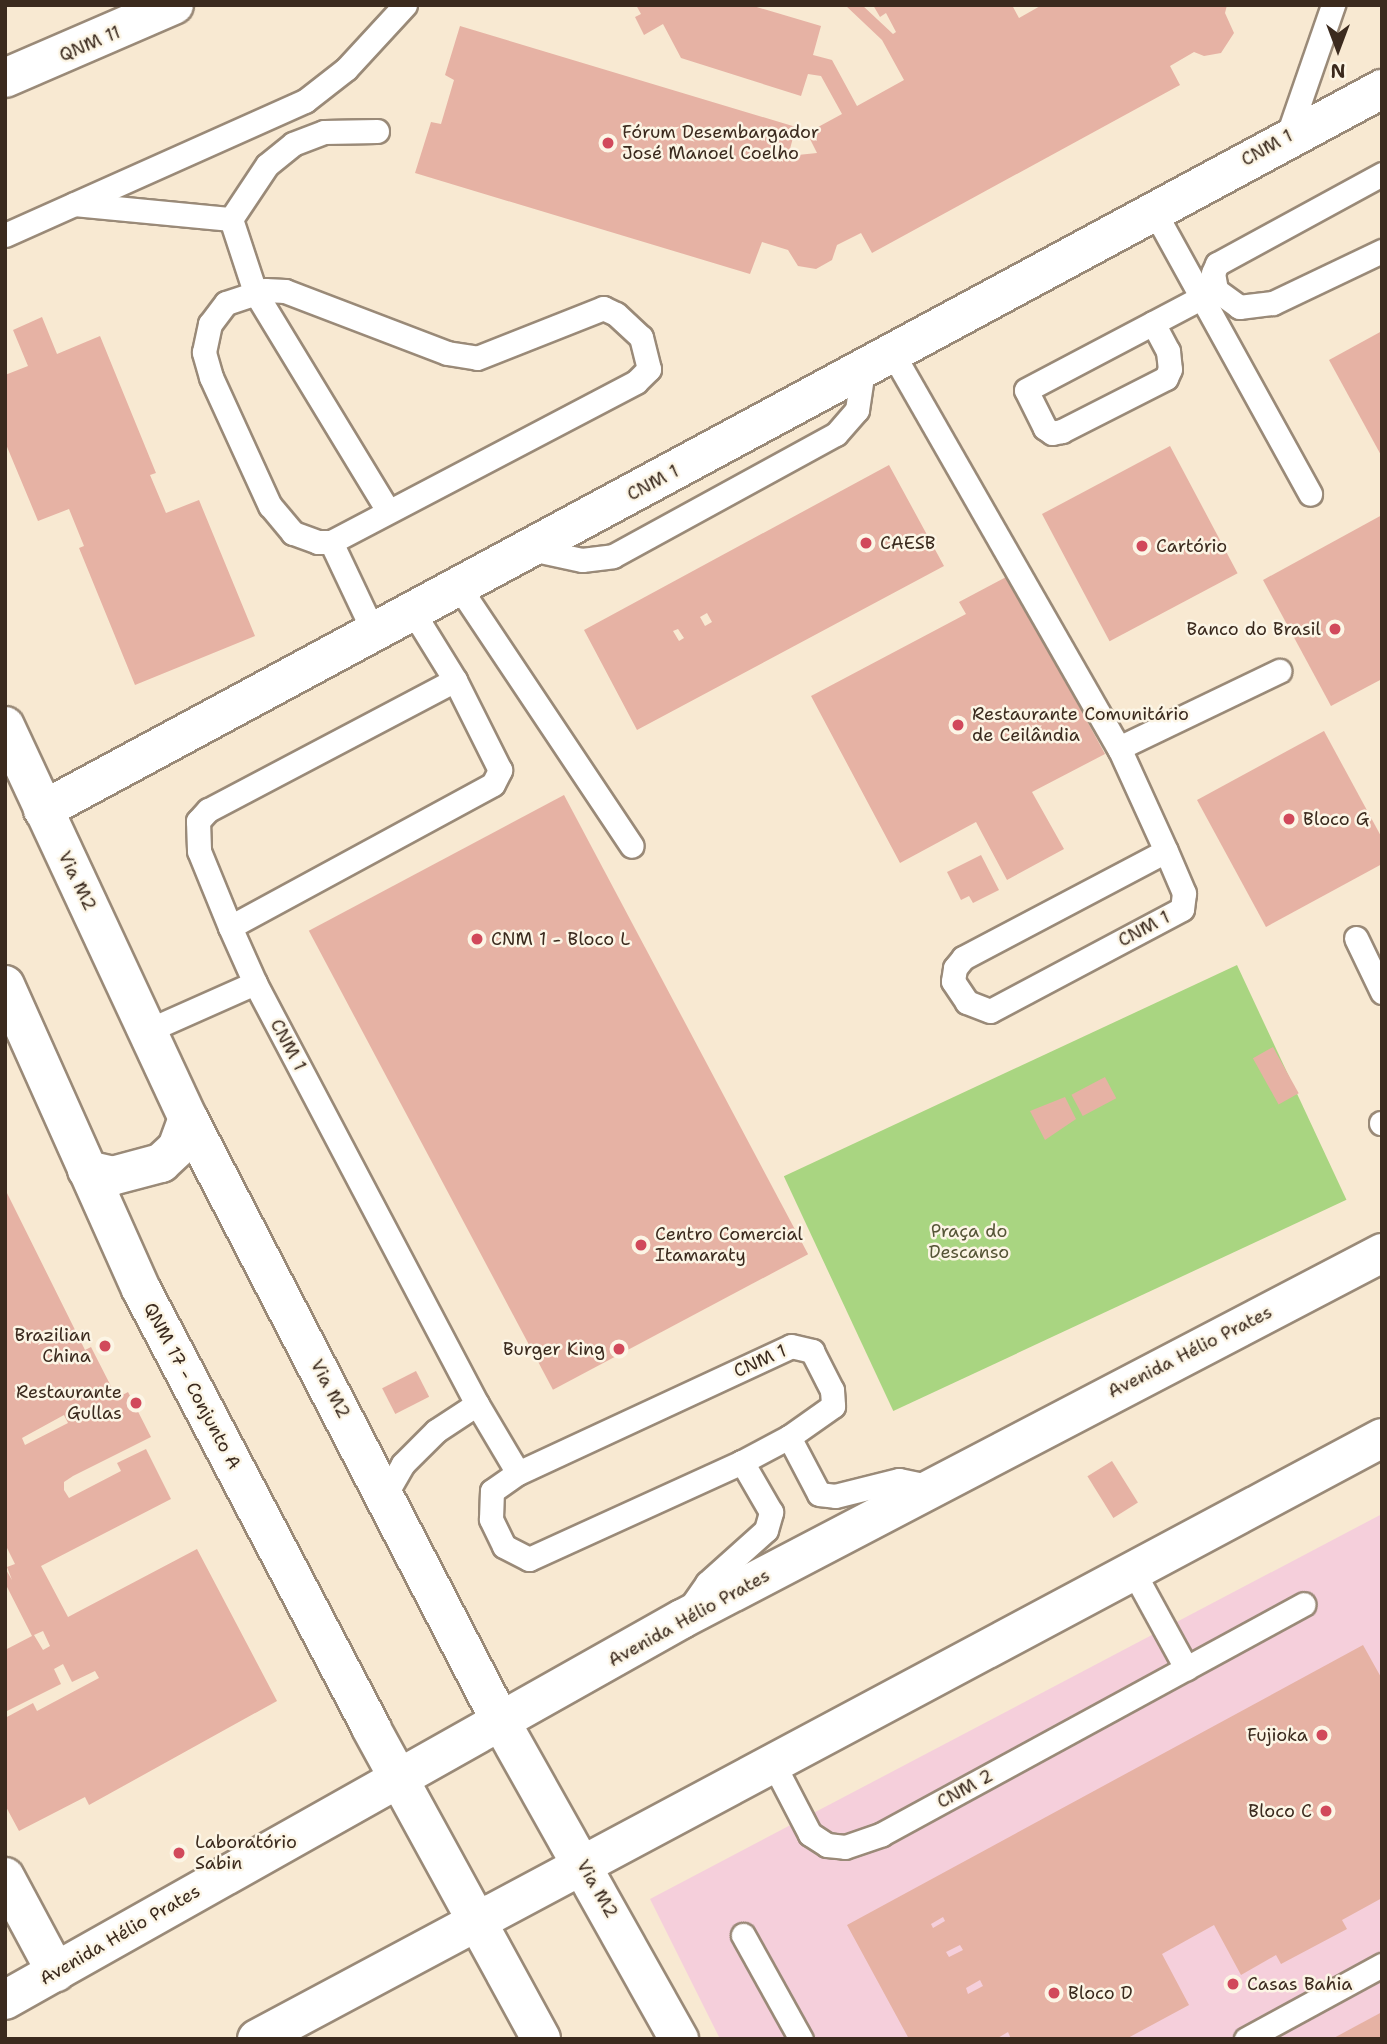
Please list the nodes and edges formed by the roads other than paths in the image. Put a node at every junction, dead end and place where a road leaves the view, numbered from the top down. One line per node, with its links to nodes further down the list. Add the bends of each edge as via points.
1 (174, 5): 4 (main road, QNM 11)
2 (405, 5): 9 (lane, via 346,69 305,101)
3 (1333, 5): 7 (lane)
4 (5, 78)
5 (1382, 89): 7 (main road, CNM 1)
6 (377, 131): 11 (lane, via 324,132 293,144 267,165)
7 (1288, 135): 10 (main road, CNM 1)
8 (1382, 174): 15 (lane, via 1217,264)
9 (72, 204): 11 (lane); 12 (lane)
10 (1154, 211): 15 (lane); 17 (main road, CNM 1)
11 (231, 219): 14 (lane)
12 (5, 235)
13 (1382, 251): 15 (lane, via 1273,303 1239,307)
14 (255, 292): 19 (lane); 19 (lane, via 285,290 447,353 477,358 603,309 616,314 640,337 649,369 636,382); 20 (lane, via 226,303 210,324 204,352 211,377 276,515 300,536)
15 (1208, 295): 16 (lane); 18 (lane)
16 (1153, 323): 16 (lane, via 1026,390 1052,433 1166,378 1168,351)
17 (878, 362): 21 (main road, CNM 1); 27 (lane, CNM 1)
18 (1310, 494)
19 (388, 511): 20 (lane)
20 (331, 542): 23 (lane)
21 (459, 587): 22 (main road, CNM 1); 29 (lane)
22 (413, 612): 23 (main road, CNM 1); 25 (lane)
23 (374, 633): 28 (main road, CNM 1)
24 (1279, 671): 27 (lane)
25 (455, 680): 31 (lane, CNM 1, via 208,810 198,821 199,851); 31 (lane, via 500,770 493,784)
26 (5, 726): 28 (main road, Via M2)
27 (1119, 748): 30 (lane, CNM 1)
28 (43, 810): 36 (main road, Via M2)
29 (632, 846)
30 (1167, 851): 30 (lane, CNM 1, via 1184,893 1182,909 989,1011 967,1002 953,981 963,958)
31 (230, 927): 33 (lane, CNM 1)
32 (1356, 938): 35 (lane)
33 (255, 982): 36 (lane); 40 (lane, CNM 1)
34 (5, 985): 38 (main road, QNM 17 - Conjunto A)
35 (1382, 992)
36 (149, 1030): 37 (main road, Via M2)
37 (188, 1118): 38 (main road, via 177,1148 161,1163 112,1176); 46 (main road, Via M2)
38 (87, 1170): 53 (main road, QNM 17 - Conjunto A, via 148,1301)
39 (1382, 1253): 45 (main road, Avenida Hélio Prates)
40 (477, 1404): 44 (lane, CNM 1); 46 (lane, via 436,1431 403,1464)
41 (789, 1437): 43 (lane); 44 (lane, CNM 1, via 833,1406 812,1351 801,1346 791,1346); 45 (lane, via 819,1494 835,1496 899,1480)
42 (1382, 1438): 47 (main road)
43 (742, 1462): 44 (lane, CNM 1, via 529,1559 504,1546 491,1519 492,1491); 49 (lane, via 771,1512 766,1530 707,1583)
44 (518, 1472)
45 (931, 1487): 49 (main road, Avenida Hélio Prates)
46 (385, 1495): 51 (main road, Via M2)
47 (1133, 1571): 50 (lane); 52 (main road)
48 (1303, 1604): 50 (lane, CNM 2)
49 (682, 1619): 51 (main road, Avenida Hélio Prates)
50 (1186, 1668): 52 (lane, CNM 2, via 882,1834 845,1847 827,1845 810,1834)
51 (502, 1722): 53 (main road, Avenida Hélio Prates); 54 (main road, Via M2)
52 (773, 1763): 54 (main road)
53 (400, 1776): 56 (main road); 59 (main road, Avenida Hélio Prates)
54 (583, 1866): 56 (main road); 63 (main road, Via M2)
55 (5, 1877): 59 (main road)
56 (478, 1920): 61 (main road); 62 (main road)
57 (743, 1935): 64 (lane)
58 (1382, 1965): 65 (lane)
59 (56, 1972): 60 (main road, Avenida Hélio Prates)
60 (5, 2000)
61 (257, 2039)
62 (541, 2039)
63 (679, 2039)
64 (802, 2039)
65 (1246, 2039)

